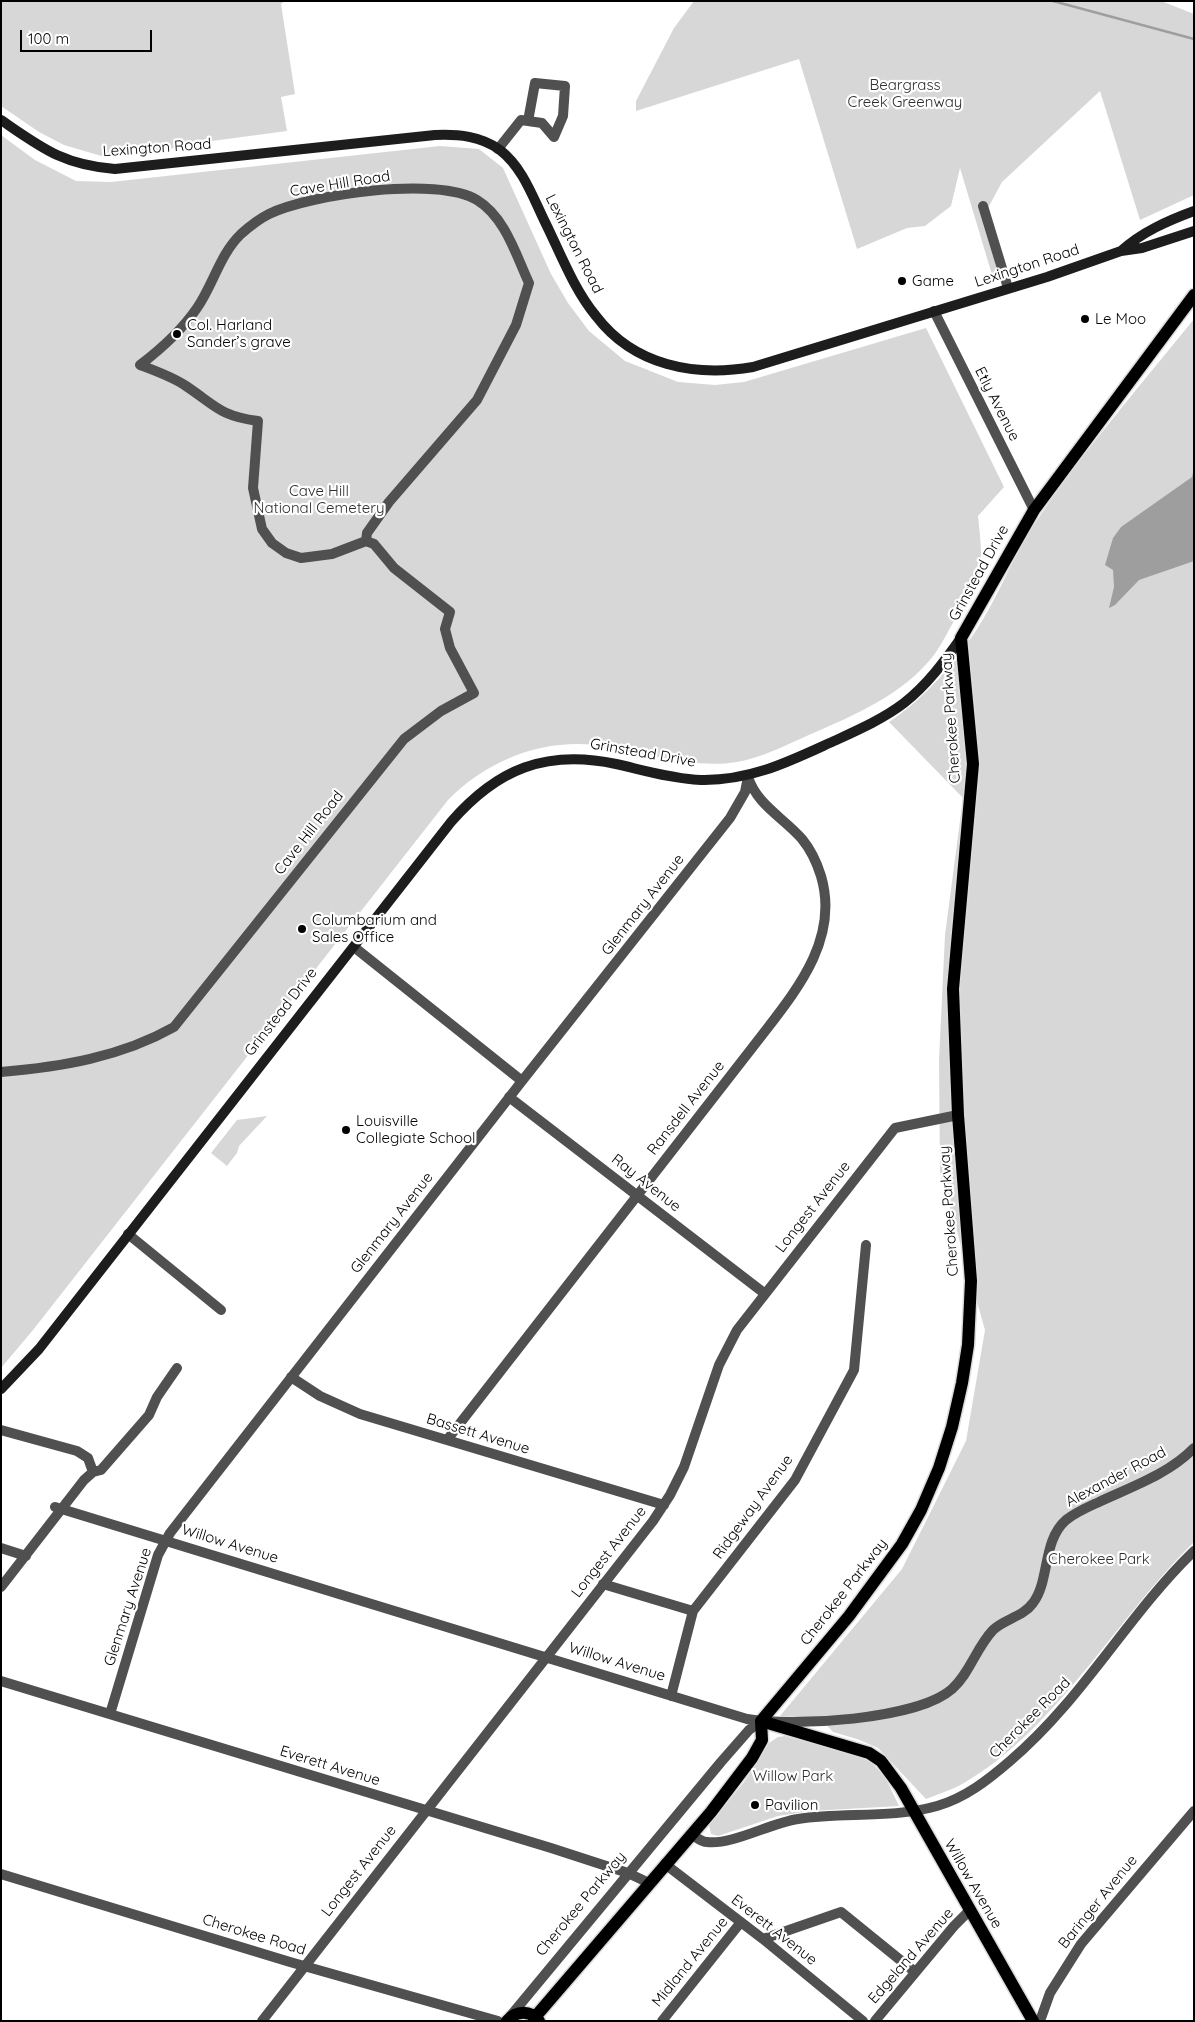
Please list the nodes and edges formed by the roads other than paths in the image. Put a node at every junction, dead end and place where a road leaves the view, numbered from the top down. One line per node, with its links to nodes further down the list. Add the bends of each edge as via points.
1 (1, 120): 3 (main road, Lexington Road, via 62,158 83,165 115,169 435,135 473,138)
2 (528, 121): 2 (street, via 542,123 554,137 563,116 566,86 535,83); 3 (street, via 521,120)
3 (498, 149): 10 (main road, Lexington Road, via 522,176 577,287 596,317 623,342 666,364 709,372 753,367)
4 (983, 206): 8 (street)
5 (1194, 211): 7 (main road, Lexington Road, via 1142,234)
6 (1194, 231): 7 (main road, Lexington Road, via 1142,248)
7 (1121, 251): 8 (main road, Lexington Road)
8 (1008, 288): 10 (main road, Lexington Road)
9 (1194, 295): 11 (main road, Grinstead Drive)
10 (934, 311): 11 (street, Etly Avenue)
11 (1034, 510): 13 (main road, Grinstead Drive)
12 (366, 541): 12 (street, Cave Hill Road, via 332,554 301,558 286,553 262,529 253,488 258,421 225,414 185,385 140,365 170,339 197,308 228,251 254,222 309,202 348,195 421,188 451,190 477,200 491,211 529,283 516,326 477,400 389,502 367,533); 16 (street, Cave Hill Road, via 374,544 394,568 450,612 445,628 450,648 474,693 441,711 404,739 174,1027 127,1050 76,1062)
13 (961, 638): 14 (main road, Grinstead Drive, via 933,676 903,703 876,721 790,762); 19 (main road, Cherokee Parkway, via 973,783 954,963)
14 (748, 776): 15 (main road, Grinstead Drive, via 699,780 582,759 549,761 516,770 487,786 465,806); 17 (street, Glenmary Avenue, via 742,798 730,818); 20 (street, Ransdell Avenue, via 755,795 790,826 815,860 825,895 824,932 795,991)
15 (354, 947): 17 (street); 21 (main road, Grinstead Drive)
16 (1, 1072)
17 (522, 1081): 18 (street, Glenmary Avenue)
18 (509, 1098): 20 (street, Ray Avenue); 26 (street, Glenmary Avenue)
19 (958, 1115): 23 (street, Longest Avenue, via 895,1128); 45 (main road, Cherokee Parkway, via 969,1241 970,1317 962,1384 939,1468 915,1522 874,1584)
20 (637, 1195): 23 (street, Ray Avenue); 29 (street, Ransdell Avenue)
21 (128, 1234): 24 (street); 27 (main road, Grinstead Drive, via 39,1348)
22 (866, 1244): 40 (street, Ridgeway Avenue, via 854,1370 795,1480)
23 (764, 1294): 32 (street, Longest Avenue, via 737,1330 719,1364 690,1453)
24 (221, 1310)
25 (176, 1368): 31 (street, via 157,1397 150,1415 101,1470)
26 (291, 1377): 29 (street, Bassett Avenue, via 340,1406); 34 (street, Glenmary Avenue)
27 (1, 1389)
28 (1, 1430): 31 (street, via 77,1451 88,1458)
29 (447, 1440): 32 (street, Bassett Avenue)
30 (1194, 1448): 45 (street, Alexander Road, via 1161,1472 1065,1521 1055,1535 1033,1603 1024,1612 995,1628 959,1683 940,1698 906,1709 842,1720)
31 (93, 1472): 33 (street)
32 (664, 1505): 38 (street, Longest Avenue)
33 (59, 1508): 34 (street, Willow Avenue); 37 (street)
34 (165, 1541): 41 (street, Willow Avenue); 44 (street, Glenmary Avenue)
35 (1, 1548): 37 (street)
36 (1194, 1552): 47 (street, Cherokee Road, via 1164,1584 1067,1705 1024,1749 966,1794 938,1806)
37 (26, 1556): 39 (street)
38 (603, 1584): 40 (street); 41 (street, Longest Avenue)
39 (1, 1587)
40 (693, 1611): 43 (street, Ridgeway Avenue)
41 (546, 1658): 43 (street, Willow Avenue); 46 (street, Longest Avenue)
42 (1, 1681): 44 (street, Everett Avenue)
43 (671, 1696): 45 (street, Willow Avenue)
44 (110, 1714): 46 (street, Everett Avenue)
45 (761, 1721): 47 (main road, Willow Avenue, via 876,1756 888,1769); 49 (main road, via 762,1740 752,1758); 51 (street, Cherokee Parkway, via 739,1740)
46 (427, 1811): 51 (street, Everett Avenue); 57 (street, Longest Avenue)
47 (913, 1811): 49 (street, Cherokee Road, via 800,1818 728,1841 708,1842); 54 (main road, Willow Avenue)
48 (1194, 1811): 66 (street, Baringer Avenue, via 1081,1944 1050,1993)
49 (691, 1834): 50 (main road)
50 (665, 1864): 53 (main road); 55 (street, Everett Avenue)
51 (628, 1873): 53 (street, Everett Avenue); 60 (street, Cherokee Parkway)
52 (1, 1874): 57 (street, Cherokee Road)
53 (650, 1883): 59 (main road)
54 (969, 1911): 58 (street, Edgeland Avenue); 65 (main road, Willow Avenue)
55 (742, 1922): 56 (street, Everett Avenue); 62 (street, Midland Avenue)
56 (763, 1939): 58 (street, via 841,1912); 63 (street, Everett Avenue)
57 (304, 1966): 60 (street, Cherokee Road); 61 (street, Longest Avenue)
58 (915, 1972): 64 (street, Edgeland Avenue)
59 (538, 2019): 60 (main road, via 518,2013)
60 (504, 2020)
61 (262, 2021)
62 (662, 2021)
63 (863, 2021)
64 (875, 2021)
65 (1033, 2021)
66 (1040, 2021)

